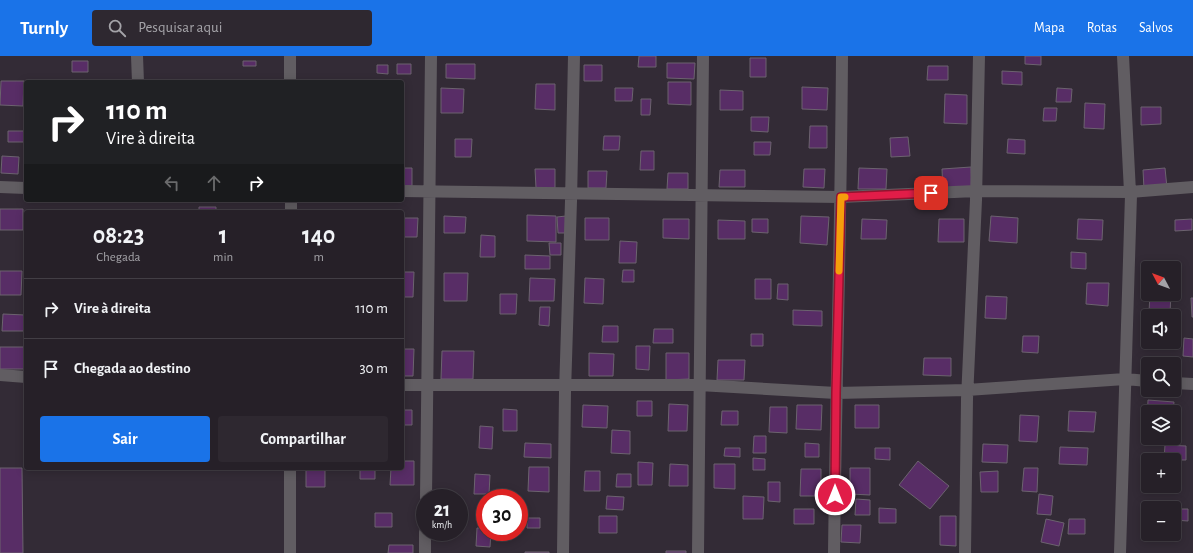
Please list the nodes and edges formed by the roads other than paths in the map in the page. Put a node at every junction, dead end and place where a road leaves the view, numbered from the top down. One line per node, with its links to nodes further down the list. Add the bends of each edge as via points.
1 (137, 56): 9 (street)
2 (290, 56): 10 (street)
3 (431, 56): 16 (street)
4 (574, 56): 18 (street)
5 (703, 56): 19 (street)
6 (842, 56): 20 (street)
7 (979, 56): 15 (street)
8 (1123, 56): 17 (street)
9 (138, 80)
10 (290, 80)
11 (0, 187): 13 (street)
12 (1193, 187): 17 (street)
13 (24, 188)
14 (404, 191): 16 (street)
15 (976, 191): 17 (street); 20 (street); 31 (street)
16 (430, 192): 18 (street); 28 (street)
17 (1130, 192): 23 (street, via 1132,195)
18 (571, 193): 19 (street); 29 (street)
19 (702, 196): 20 (street); 30 (street)
20 (841, 197): 32 (street)
21 (0, 375): 22 (street)
22 (24, 376)
23 (1125, 379): 24 (street); 31 (street); 42 (street)
24 (1141, 380)
25 (1181, 383): 26 (street)
26 (1193, 384)
27 (404, 385): 28 (street)
28 (426, 385): 29 (street); 34 (street)
29 (565, 385): 30 (street); 38 (street)
30 (700, 385): 32 (street); 39 (street)
31 (967, 390): 32 (street); 41 (street)
32 (836, 393): 40 (street)
33 (290, 470): 36 (street)
34 (426, 489)
35 (425, 541): 37 (street)
36 (290, 553)
37 (425, 553)
38 (563, 553)
39 (698, 553)
40 (834, 553)
41 (965, 553)
42 (1120, 553)

